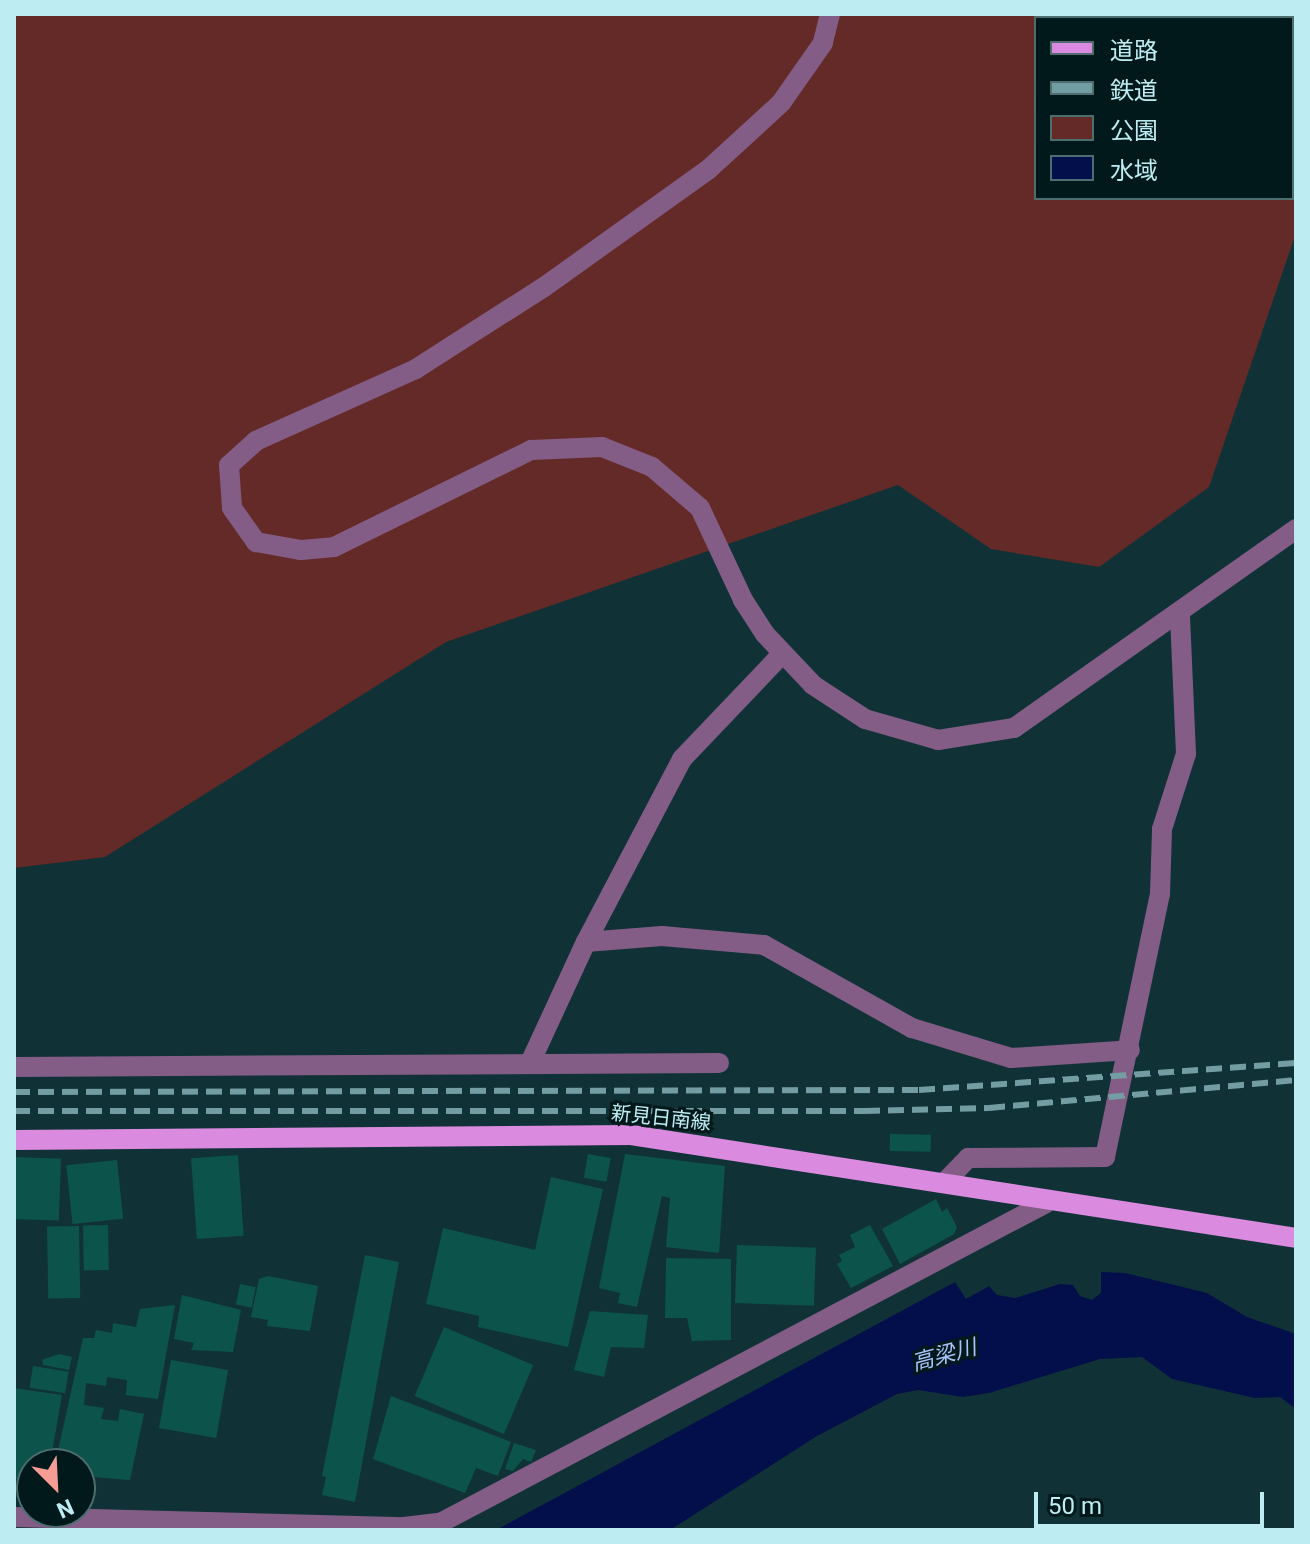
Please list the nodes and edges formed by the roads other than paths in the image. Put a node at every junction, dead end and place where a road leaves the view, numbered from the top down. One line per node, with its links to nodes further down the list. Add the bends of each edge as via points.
1 (830, 14): 4 (street, via 823,43 781,103 709,169 544,287 416,369 256,441 229,465 232,508 256,542 301,550 334,547 531,450 602,447 652,467 700,508 743,600)
2 (1296, 529): 3 (street)
3 (1180, 615): 4 (street, via 1014,728 938,740 865,719 813,685); 6 (street, via 1186,754 1162,829 1160,894)
4 (783, 653): 5 (street, via 682,759)
5 (586, 942): 6 (street, via 662,936 764,945 912,1028 1011,1058); 7 (street)
6 (1130, 1050): 11 (street, via 1105,1157 968,1158)
7 (530, 1063): 8 (street); 9 (street)
8 (719, 1063)
9 (14, 1067)
10 (14, 1140): 11 (main road, 新見日南線, via 631,1135)
11 (944, 1183): 12 (main road, 新見日南線)
12 (1046, 1203): 13 (main road, 新見日南線); 14 (street, via 442,1522 377,1527)
13 (1296, 1238)
14 (14, 1517)

